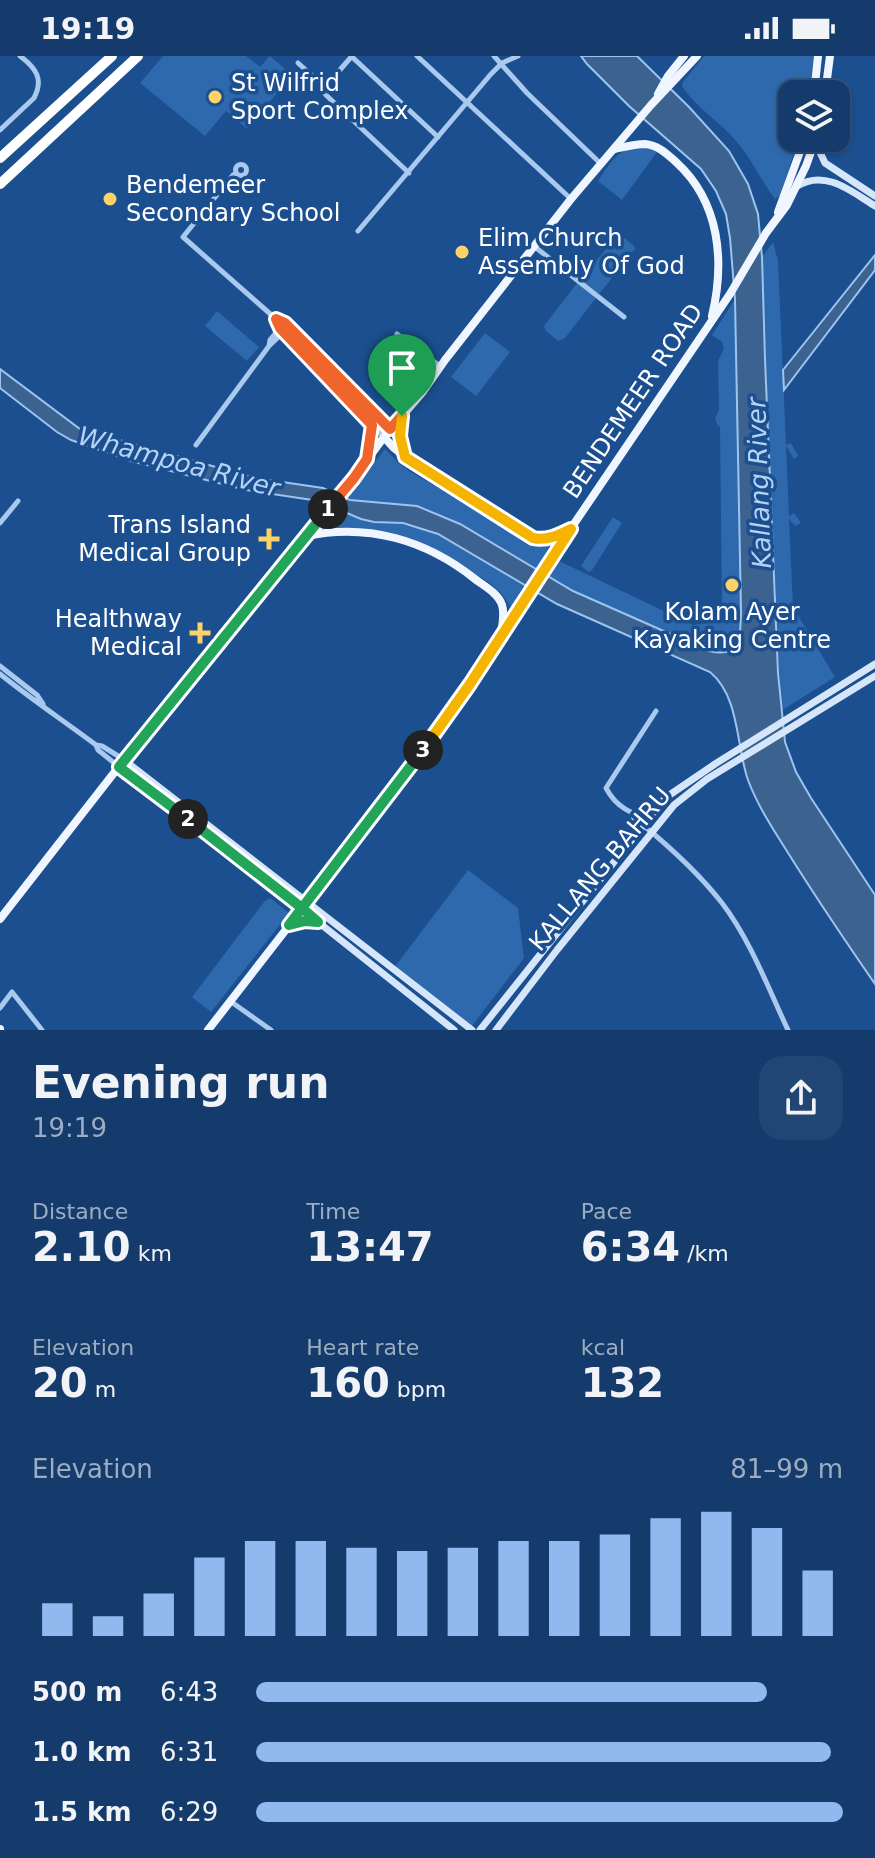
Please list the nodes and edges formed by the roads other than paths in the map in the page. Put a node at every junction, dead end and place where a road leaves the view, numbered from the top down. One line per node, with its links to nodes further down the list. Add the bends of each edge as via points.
1 (20, 56): 19 (street, via 37,73 37,92)
2 (112, 56): 25 (highway)
3 (138, 56): 29 (highway)
4 (352, 56): 17 (street); 20 (street)
5 (417, 56): 18 (street)
6 (494, 56): 13 (street)
7 (518, 56): 13 (street)
8 (684, 56): 14 (main road)
9 (697, 56): 14 (main road)
10 (818, 56): 15 (main road)
11 (830, 56): 16 (main road)
12 (298, 63): 17 (street)
13 (502, 63): 18 (street); 26 (street)
14 (671, 79): 21 (main road)
15 (815, 80)
16 (827, 80)
17 (325, 87): 28 (street, via 326,95)
18 (467, 101): 20 (street); 32 (street)
19 (0, 130)
20 (438, 137): 28 (street)
21 (614, 149): 26 (main road); 38 (main road, via 640,144 658,148 688,173 705,197 717,249)
22 (800, 152): 34 (main road, BENDEMEER ROAD)
23 (811, 152): 30 (main road, BENDEMEER ROAD)
24 (820, 152): 31 (main road, via 825,163)
25 (0, 158)
26 (601, 164): 32 (main road)
27 (236, 173): 39 (street, via 183,237)
28 (409, 173): 35 (street)
29 (0, 184)
30 (797, 186): 33 (main road, via 824,179); 34 (main road, BENDEMEER ROAD)
31 (875, 196)
32 (571, 199): 36 (main road)
33 (875, 206)
34 (776, 218): 38 (main road, BENDEMEER ROAD)
35 (358, 231)
36 (535, 247): 37 (street); 45 (main road)
37 (624, 317)
38 (711, 321): 56 (main road, BENDEMEER ROAD)
39 (284, 328): 41 (street); 42 (street); 43 (street); 49 (street)
40 (397, 334): 45 (street)
41 (277, 340): 42 (street); 43 (street)
42 (291, 340): 48 (street)
43 (269, 346): 51 (street)
44 (375, 359): 46 (street)
45 (440, 366): 46 (main road)
46 (422, 393): 47 (main road)
47 (402, 416): 49 (main road); 52 (main road)
48 (372, 425): 50 (street); 53 (main road)
49 (390, 429): 50 (main road)
50 (384, 437): 52 (main road); 53 (main road)
51 (196, 445)
52 (405, 457): 56 (main road, via 533,538 551,538)
53 (367, 459): 57 (main road)
54 (18, 501): 55 (street)
55 (0, 523)
56 (571, 529): 58 (main road, BENDEMEER ROAD)
57 (304, 537): 58 (main road, via 355,531 431,550 496,595 503,606); 66 (main road)
58 (501, 636): 72 (main road, BENDEMEER ROAD, via 436,734)
59 (875, 664): 65 (main road, KALLANG BAHRU)
60 (0, 666): 63 (street)
61 (0, 674): 63 (street)
62 (875, 676): 65 (main road, KALLANG BAHRU)
63 (43, 705): 66 (street)
64 (656, 711): 68 (street, KALLANG BAHRU, via 606,788)
65 (798, 717): 67 (main road, KALLANG BAHRU, via 729,755 665,798); 70 (main road, KALLANG BAHRU, via 707,779)
66 (122, 763): 72 (main road); 73 (main road)
67 (654, 812): 68 (street, KALLANG BAHRU); 69 (main road, KALLANG BAHRU)
68 (633, 814): 71 (street, KALLANG BAHRU)
69 (643, 825): 70 (street); 71 (main road, KALLANG BAHRU)
70 (651, 832): 84 (main road, KALLANG BAHRU); 85 (street, via 724,906 755,957)
71 (634, 835): 83 (main road, KALLANG BAHRU)
72 (304, 905): 74 (main road); 75 (main road, BENDEMEER ROAD); 82 (main road)
73 (0, 919)
74 (318, 922): 75 (main road); 81 (main road)
75 (289, 925): 76 (main road, BENDEMEER ROAD)
76 (230, 1001): 79 (main road, BENDEMEER ROAD); 80 (street)
77 (0, 1008): 78 (street, via 12,992)
78 (42, 1030)
79 (208, 1030)
80 (271, 1030)
81 (454, 1030)
82 (472, 1030)
83 (480, 1030)
84 (496, 1030)
85 (788, 1030)

